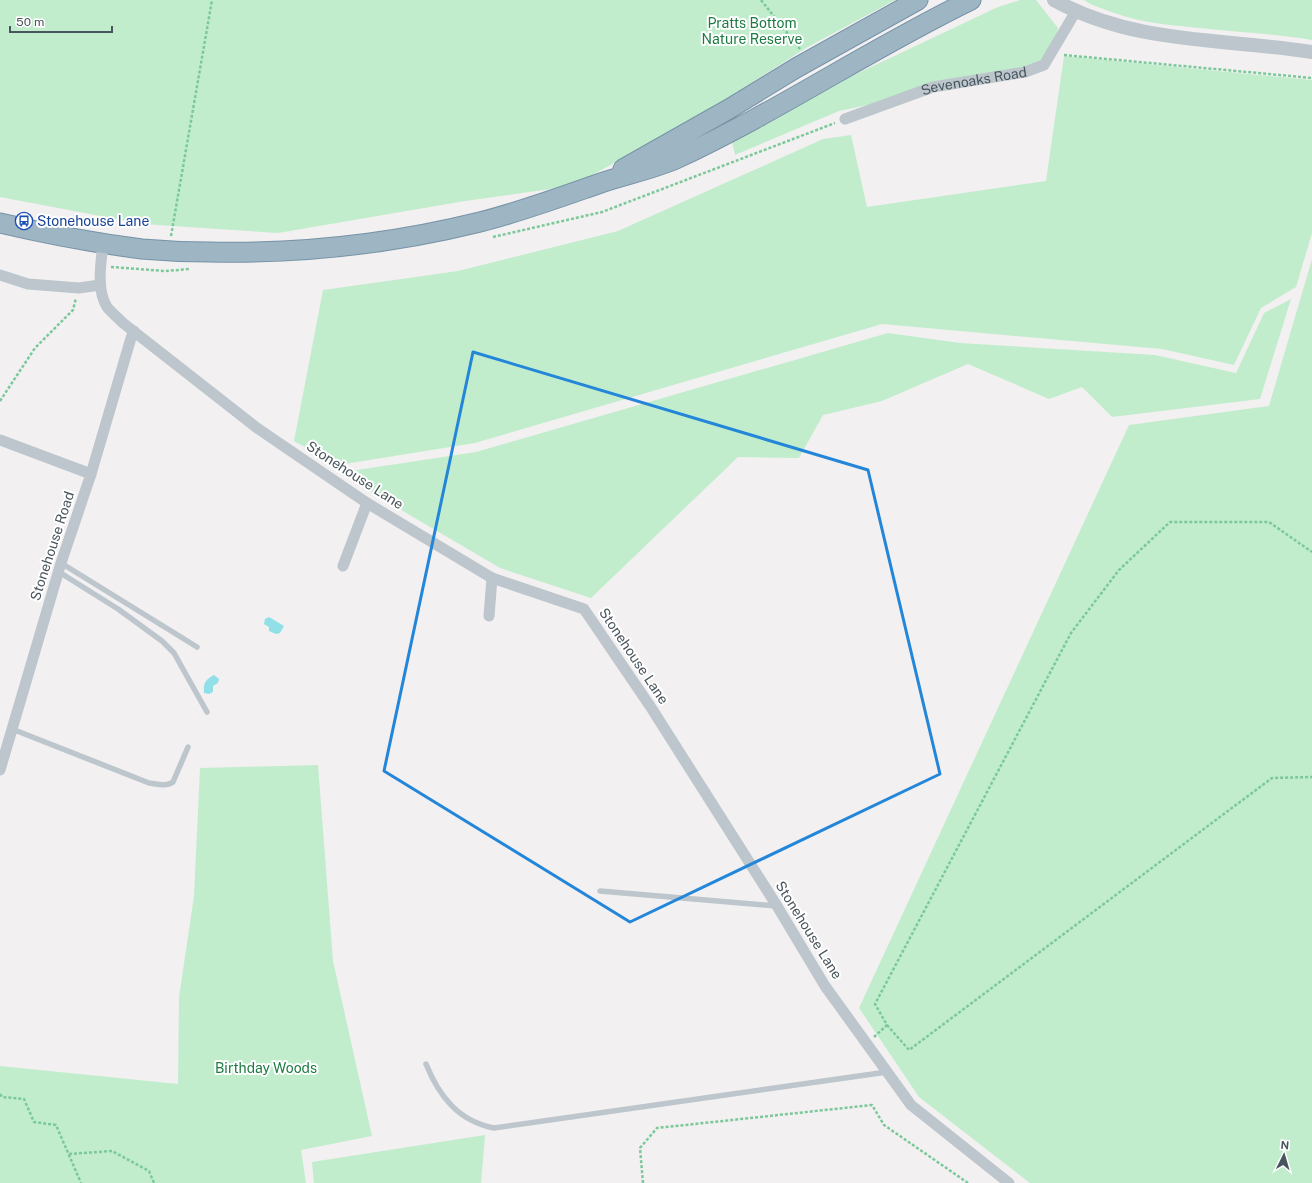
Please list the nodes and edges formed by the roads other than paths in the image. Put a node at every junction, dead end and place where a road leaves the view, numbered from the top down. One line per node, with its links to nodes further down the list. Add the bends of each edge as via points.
1 (918, 0): 7 (highway)
2 (971, 0): 7 (highway, via 702,146 660,165)
3 (1054, 0): 4 (street)
4 (1076, 11): 5 (street, via 1113,25 1160,36); 6 (street, Sevenoaks Road, via 1044,65 1025,72 932,87)
5 (1312, 52)
6 (846, 119)
7 (598, 184): 9 (highway, via 481,222 373,243 300,251 236,252 142,249)
8 (0, 223): 9 (highway)
9 (103, 244): 11 (street, Stonehouse Lane)
10 (0, 275): 11 (street, via 28,284 80,288)
11 (100, 285): 12 (street, Stonehouse Lane, via 107,306)
12 (134, 331): 14 (street, Stonehouse Road); 15 (street, Stonehouse Lane, via 257,428)
13 (0, 440): 14 (street)
14 (91, 474): 17 (street, Stonehouse Road)
15 (367, 504): 16 (street); 18 (street, Stonehouse Lane)
16 (343, 566)
17 (60, 567): 20 (lane); 21 (lane, via 162,641 174,653); 22 (street, Stonehouse Road)
18 (492, 578): 19 (street); 26 (street, Stonehouse Lane, via 584,609 652,709)
19 (489, 616)
20 (197, 647)
21 (207, 712)
22 (12, 729): 23 (lane, via 149,783 162,785 174,782); 24 (street, Stonehouse Road)
23 (188, 747)
24 (0, 770)
25 (600, 891): 26 (lane)
26 (778, 906): 28 (street, Stonehouse Lane, via 825,986)
27 (426, 1064): 28 (lane, via 434,1082 452,1105 481,1126 494,1128)
28 (888, 1072): 29 (street, Stonehouse Lane, via 911,1105)
29 (1009, 1183)

